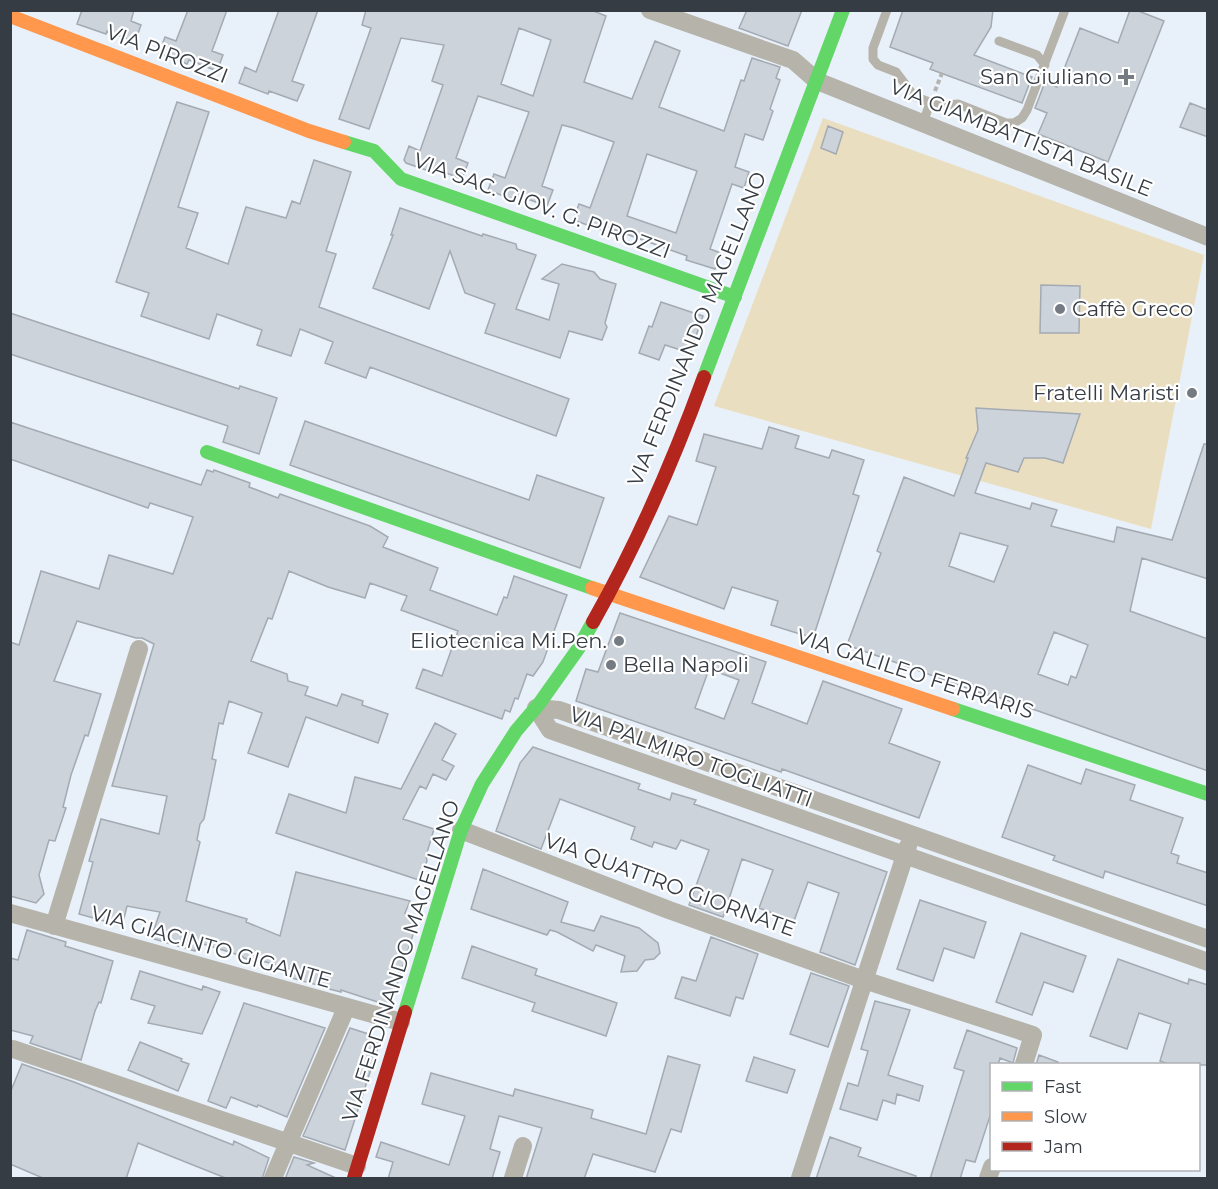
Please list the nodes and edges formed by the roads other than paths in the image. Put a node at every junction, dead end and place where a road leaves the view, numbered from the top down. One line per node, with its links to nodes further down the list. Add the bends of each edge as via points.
1 (650, 10): 8 (street, VIA GIAMBATTISTA BASILE, via 793,60)
2 (843, 10): 8 (street, VIA FERDINANDO MAGELLANO)
3 (887, 10): 9 (lane, via 873,58 878,66 896,72 914,96)
4 (1065, 10): 7 (lane)
5 (10, 16): 11 (street, VIA PIROZZI)
6 (999, 41): 7 (lane, via 1037,55)
7 (1044, 65): 9 (lane, via 1028,110 1014,123 958,104)
8 (817, 81): 10 (street, VIA GIAMBATTISTA BASILE); 13 (street, VIA FERDINANDO MAGELLANO)
9 (930, 103): 10 (lane)
10 (923, 123): 12 (street, VIA GIAMBATTISTA BASILE)
11 (309, 131): 13 (street, VIA SAC. GIOV. G. PIROZZI, via 374,151 401,179)
12 (1208, 237)
13 (735, 297): 15 (street, VIA FERDINANDO MAGELLANO, via 681,439)
14 (207, 452): 15 (street, VIA GALILEO FERRARIS)
15 (609, 594): 17 (street, VIA FERDINANDO MAGELLANO, via 578,649); 18 (street, VIA GALILEO FERRARIS)
16 (139, 649): 23 (street)
17 (536, 708): 19 (street, VIA FERDINANDO MAGELLANO, via 482,784); 20 (street, VIA PALMIRO TOGLIATTI, via 559,710); 21 (street, VIA PALMIRO TOGLIATTI, via 550,730)
18 (1208, 794)
19 (461, 830): 26 (street, VIA QUATTRO GIORNATE); 28 (street, VIA FERDINANDO MAGELLANO)
20 (912, 836): 21 (street); 24 (street, VIA PALMIRO TOGLIATTI)
21 (905, 856): 25 (street, VIA PALMIRO TOGLIATTI); 26 (street)
22 (10, 913): 23 (street, VIA GIACINTO GIGANTE)
23 (54, 926): 27 (street, VIA GIACINTO GIGANTE)
24 (1208, 939)
25 (1208, 962)
26 (864, 980): 30 (street, VIA QUATTRO GIORNATE, via 1033,1035); 36 (street)
27 (346, 1008): 28 (street, VIA GIACINTO GIGANTE); 31 (street)
28 (400, 1022): 33 (street, VIA FERDINANDO MAGELLANO)
29 (13, 1049): 31 (street)
30 (1025, 1063)
31 (289, 1143): 33 (street); 34 (street)
32 (524, 1146): 35 (street)
33 (356, 1172)
34 (273, 1179)
35 (513, 1179)
36 (800, 1179)

